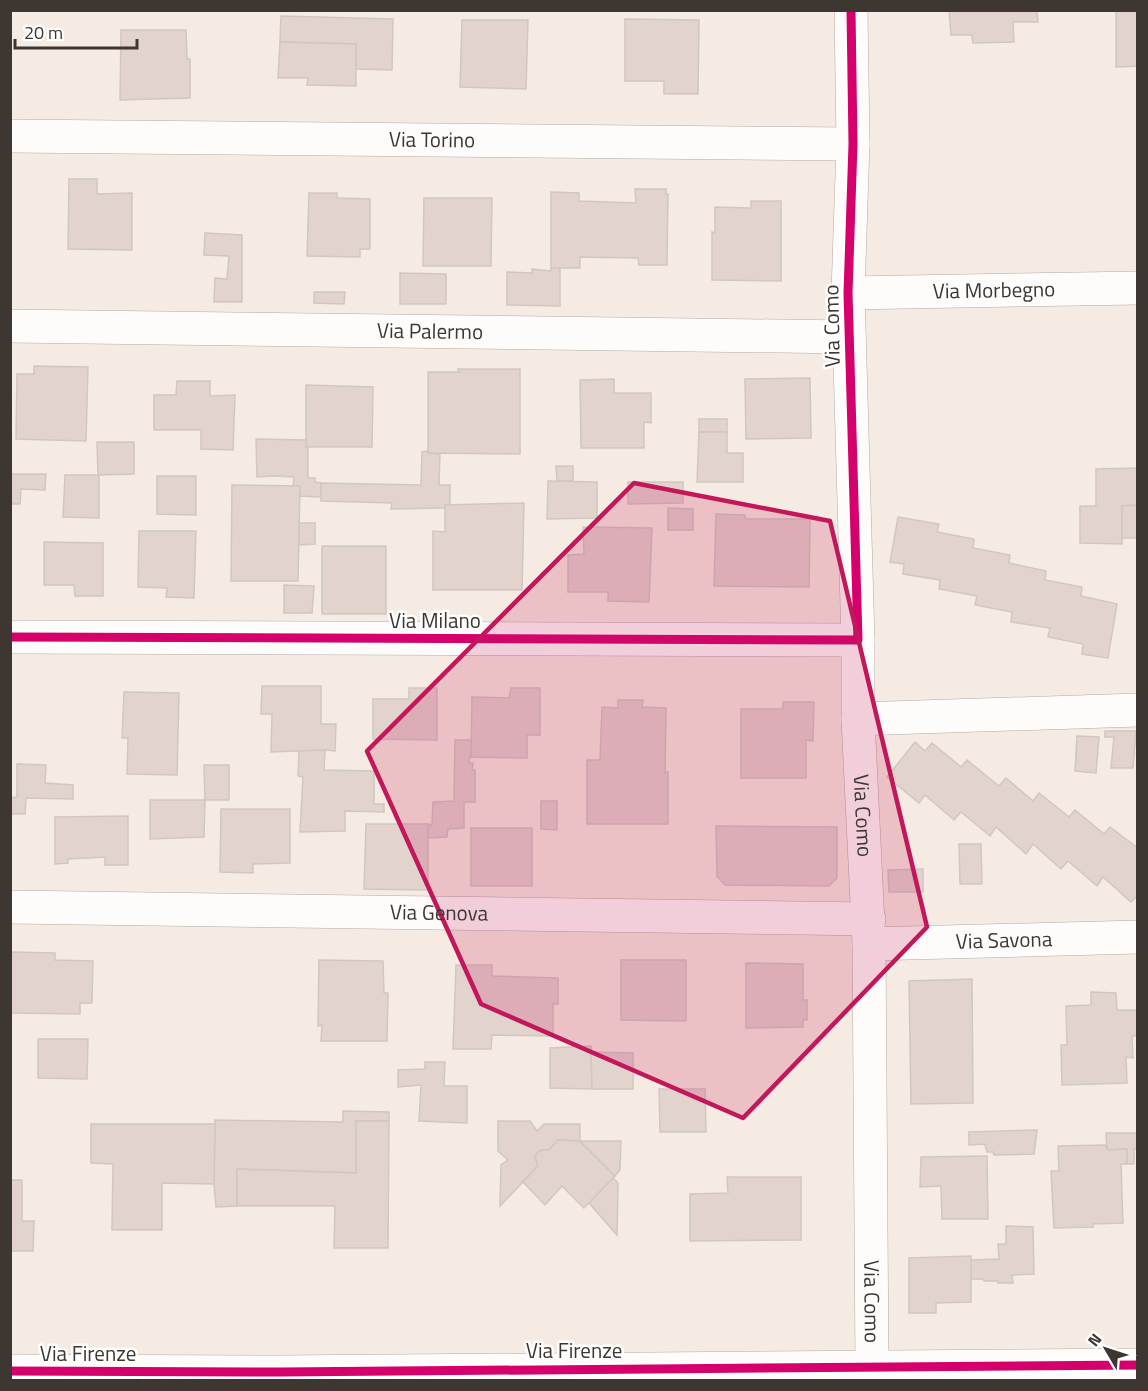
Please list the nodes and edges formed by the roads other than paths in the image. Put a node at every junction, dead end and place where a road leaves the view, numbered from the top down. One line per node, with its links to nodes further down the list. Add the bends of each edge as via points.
1 (851, 10): 3 (street, Via Como)
2 (10, 136): 3 (street, Via Torino)
3 (853, 144): 5 (street, Via Como)
4 (1137, 288): 5 (street, Via Morbegno)
5 (848, 293): 7 (street, Via Como)
6 (10, 326): 7 (street, Via Palermo)
7 (849, 338): 9 (street, Via Como)
8 (10, 637): 9 (street, Via Milano)
9 (858, 640): 11 (street, Via Como)
10 (1137, 710): 11 (street)
11 (858, 719): 13 (street, Via Como)
12 (10, 907): 13 (street, Via Genova)
13 (869, 931): 14 (street, Via Savona); 16 (street, Via Como)
14 (1137, 938)
15 (1137, 1365): 16 (street, Via Firenze)
16 (872, 1366): 18 (street, Via Firenze)
17 (10, 1371): 18 (street, Via Firenze)
18 (281, 1376)

